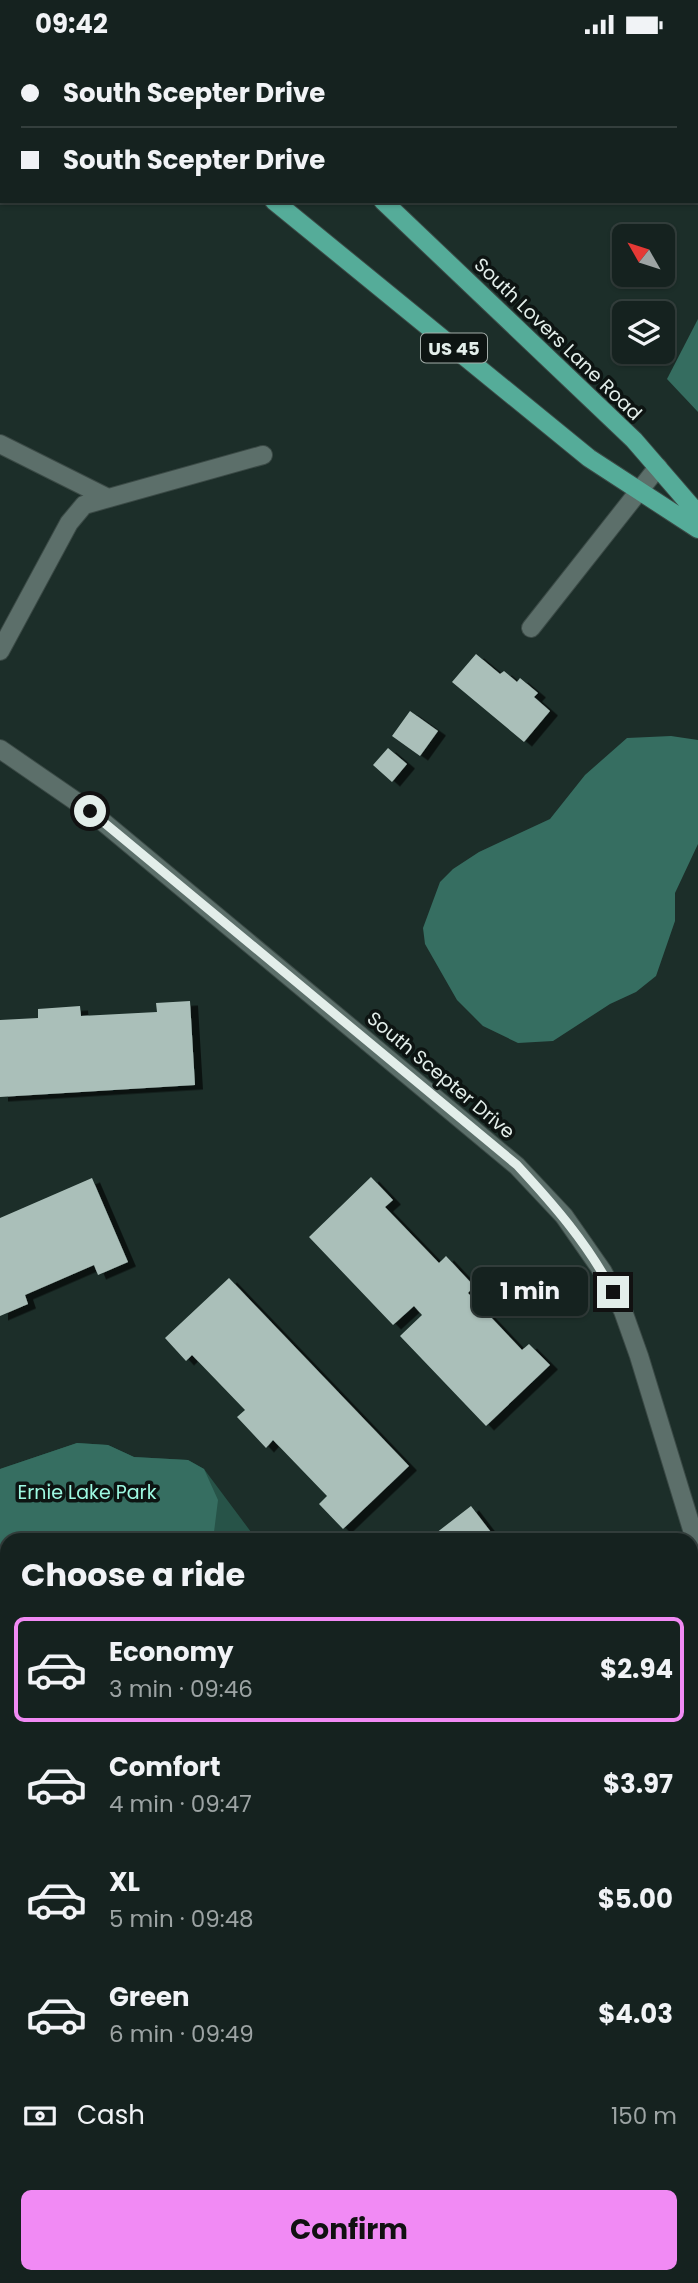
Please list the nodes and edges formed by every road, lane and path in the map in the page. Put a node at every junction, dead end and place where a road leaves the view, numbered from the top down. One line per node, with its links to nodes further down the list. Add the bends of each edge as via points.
1 (276, 203): 6 (main road, US 45, via 589,458)
2 (385, 203): 5 (main road, South Lovers Lane Road / US 45)
3 (0, 444): 7 (street)
4 (263, 455): 7 (street)
5 (658, 467): 6 (street); 8 (main road, South Lovers Lane Road / US 45)
6 (639, 490): 9 (main road, US 45); 10 (street)
7 (108, 498): 11 (street, via 84,505 69,523)
8 (698, 513)
9 (698, 529)
10 (531, 628)
11 (0, 651)
12 (0, 749): 13 (street, South Scepter Drive, via 100,820 517,1165 564,1216 603,1272 623,1311)
13 (693, 1533)

